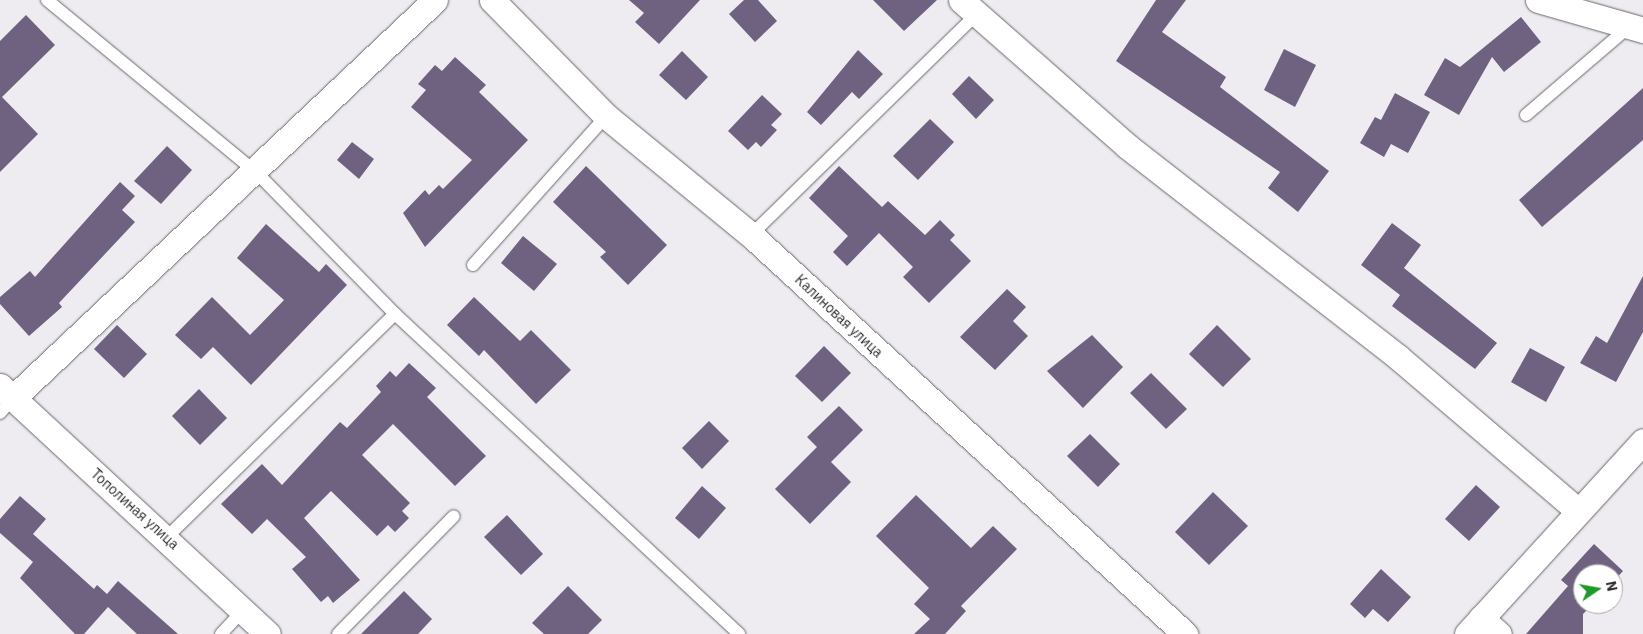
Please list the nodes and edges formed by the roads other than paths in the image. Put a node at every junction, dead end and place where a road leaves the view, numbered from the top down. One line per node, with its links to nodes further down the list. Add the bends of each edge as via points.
1 (46, 0): 9 (lane)
2 (436, 0): 9 (street)
3 (492, 0): 8 (street, Калиновая улица)
4 (1538, 0): 6 (street)
5 (969, 7): 10 (lane); 15 (street, via 1127,146 1398,357)
6 (1636, 28): 7 (lane)
7 (1526, 114)
8 (606, 116): 10 (street, Калиновая улица); 11 (lane)
9 (256, 172): 12 (lane); 13 (street)
10 (751, 235): 24 (street, Калиновая улица)
11 (473, 265)
12 (395, 314): 17 (lane); 23 (lane)
13 (4, 399): 17 (street, Тополиная улица)
14 (1643, 441): 15 (street)
15 (1578, 511): 19 (street)
16 (454, 516): 22 (lane)
17 (167, 537): 18 (street, Тополиная улица)
18 (243, 610): 20 (lane); 21 (street, Тополиная улица)
19 (1482, 629)
20 (221, 634)
21 (268, 634)
22 (338, 634)
23 (739, 634)
24 (1185, 634)

